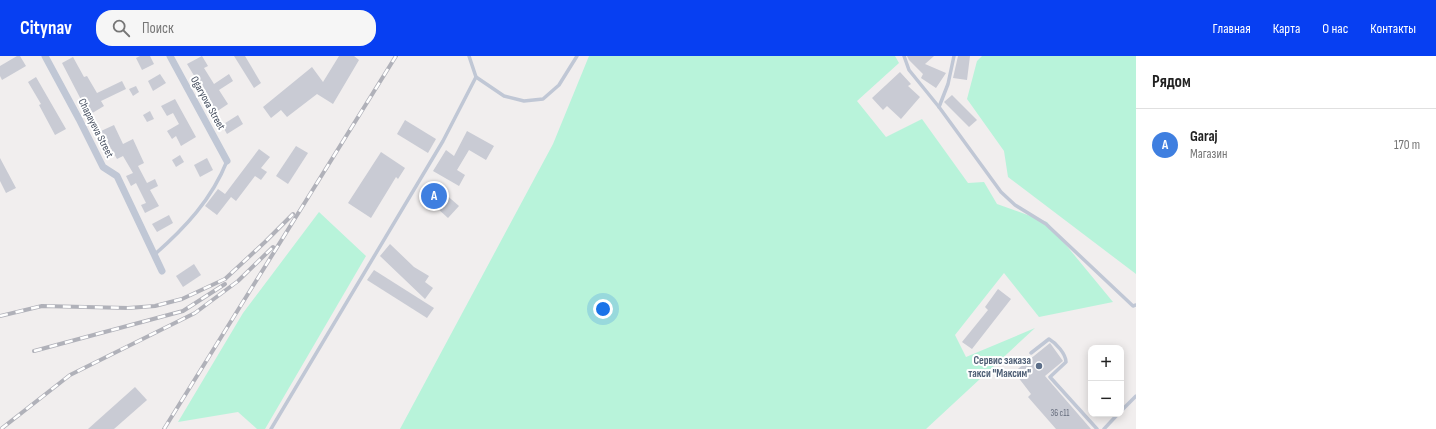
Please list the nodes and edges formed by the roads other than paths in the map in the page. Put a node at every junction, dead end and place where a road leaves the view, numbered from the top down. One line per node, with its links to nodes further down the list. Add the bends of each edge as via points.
1 (45, 56): 10 (street, Chapayeva Street, via 103,167 117,176)
2 (170, 56): 9 (street, Ogaryova Street)
3 (469, 56): 7 (lane)
4 (577, 56): 7 (lane, via 559,84 543,99 524,101 504,96)
5 (904, 56): 8 (lane, via 909,70)
6 (954, 56): 8 (lane, via 948,84)
7 (476, 77): 17 (lane, via 443,142)
8 (939, 107): 12 (lane, via 1001,192 1015,206 1046,224 1132,306)
9 (227, 161): 10 (lane, via 221,176 198,213)
10 (154, 255): 11 (street, Chapayeva Street)
11 (162, 271)
12 (1136, 305)
13 (1031, 353): 18 (lane, via 1049,340 1056,345 1066,358 1066,362 1050,377)
14 (1136, 396): 15 (lane)
15 (1124, 408)
16 (1115, 417): 19 (lane)
17 (271, 429)
18 (1097, 429)
19 (1104, 429)

